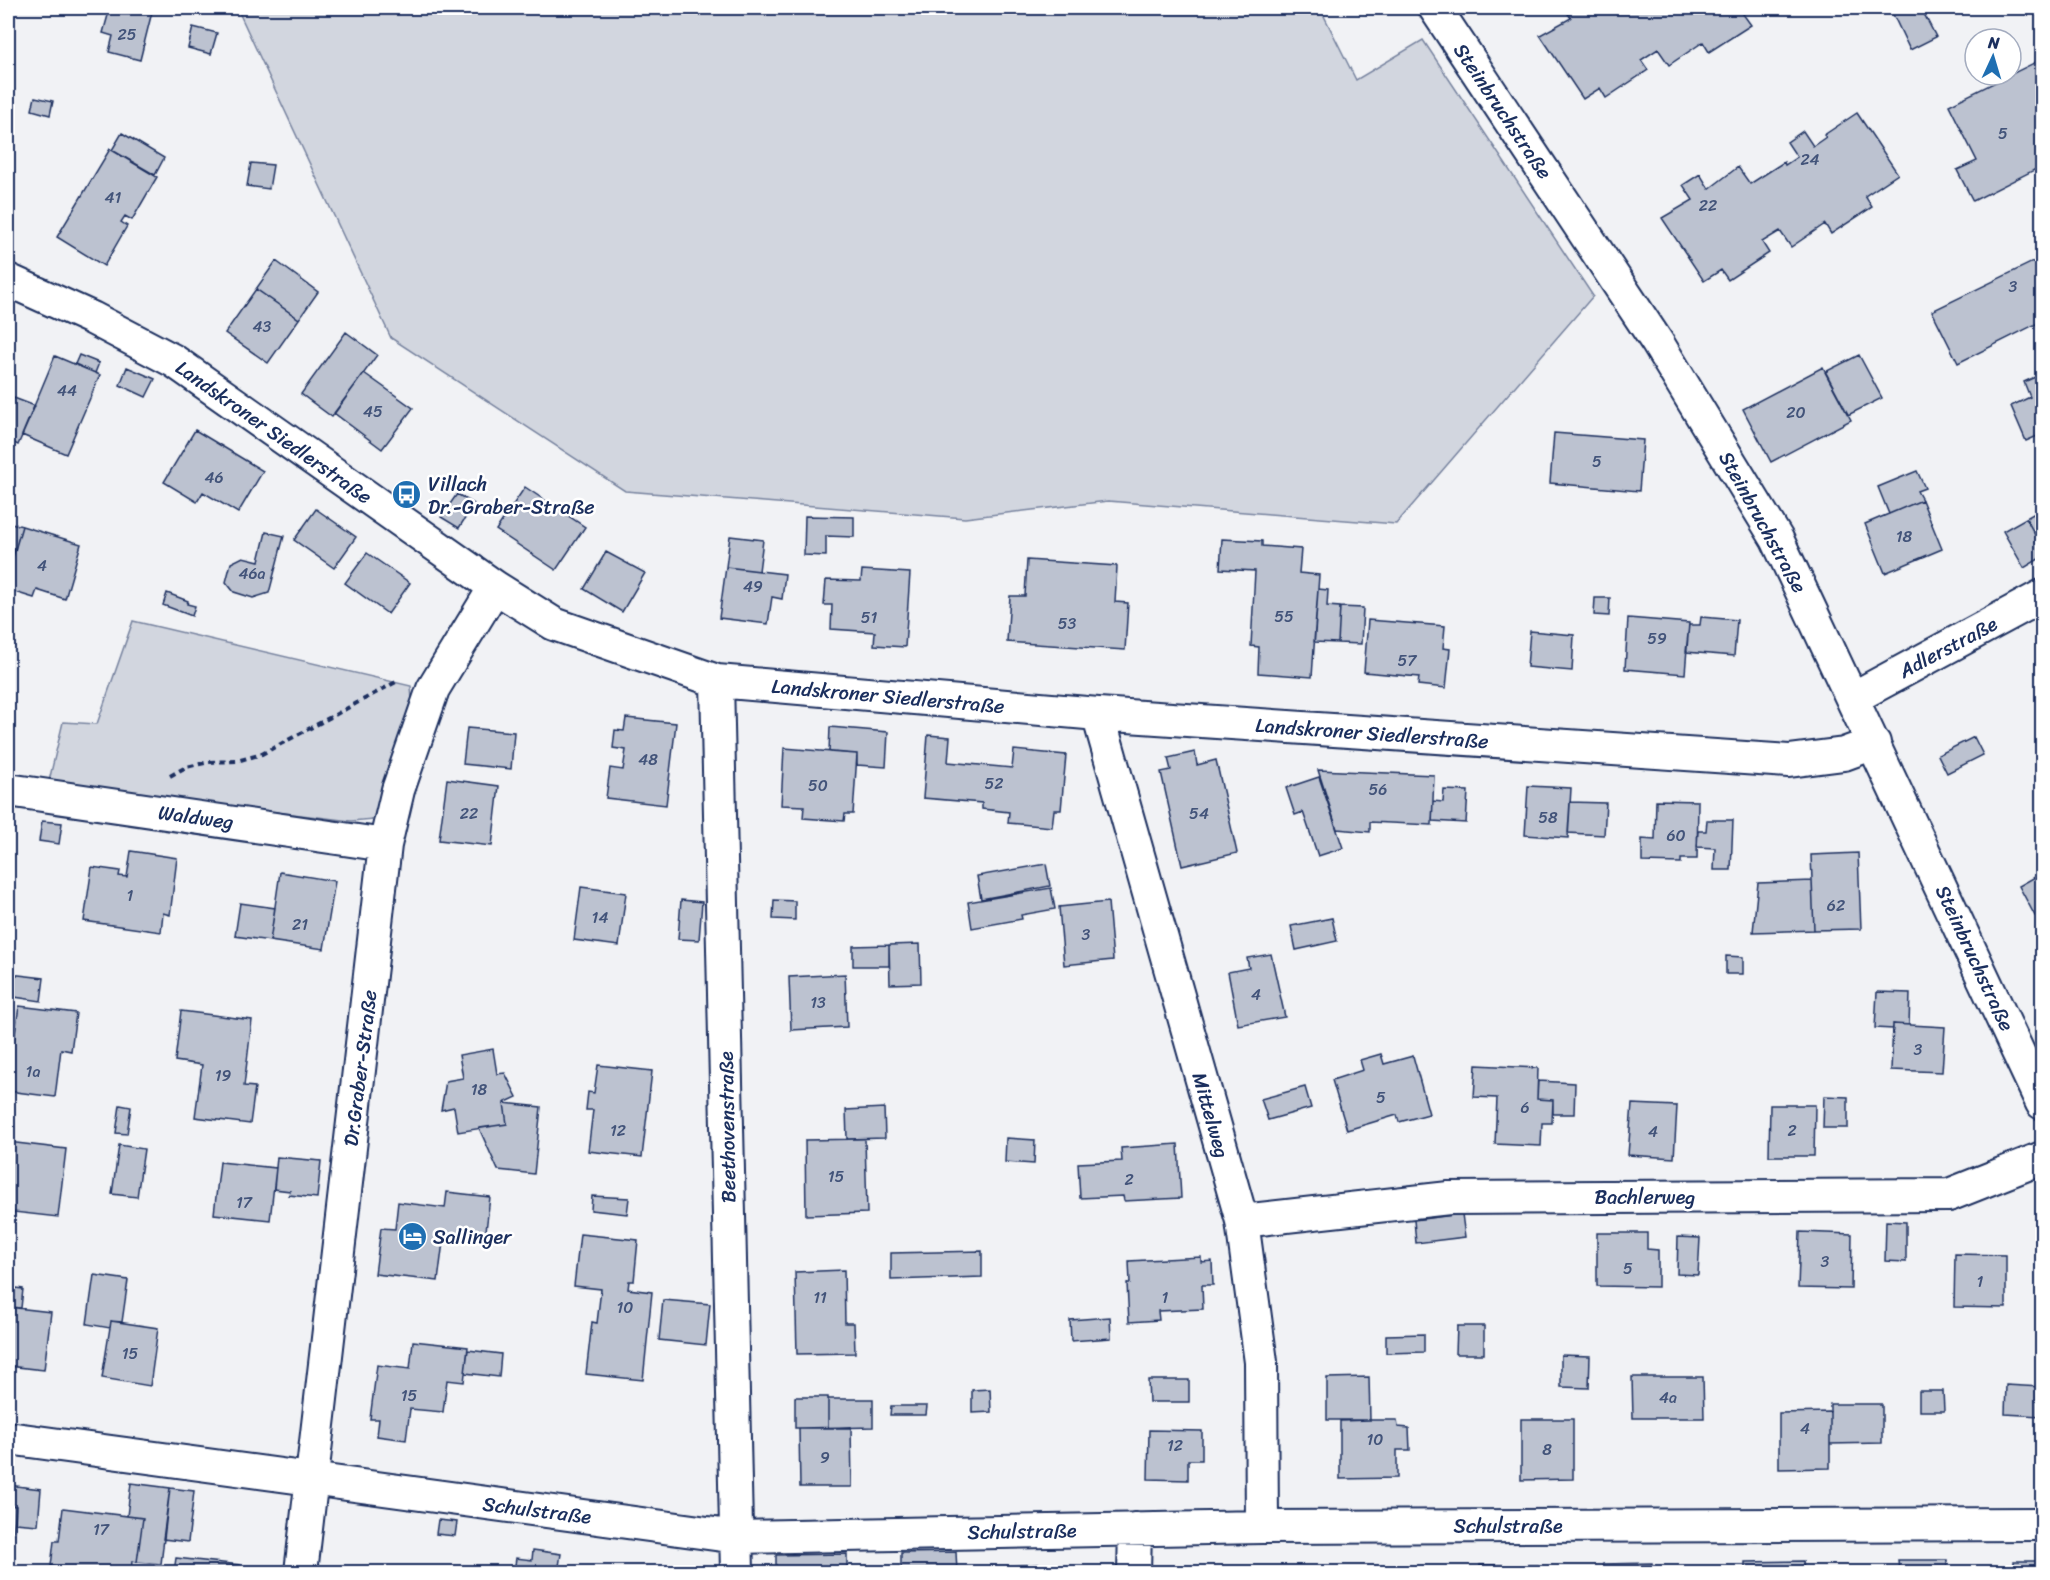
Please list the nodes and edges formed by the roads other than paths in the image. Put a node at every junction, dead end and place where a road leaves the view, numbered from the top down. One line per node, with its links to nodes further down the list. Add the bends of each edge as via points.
1 (1435, 8): 6 (street, Steinbruchstraße, via 1657,342 1777,539)
2 (8, 280): 3 (street, Landskroner Siedlerstraße, via 174,361)
3 (495, 586): 5 (street, Landskroner Siedlerstraße, via 554,624); 10 (street, Dr.Graber-Straße, via 433,689 398,790)
4 (2043, 596): 6 (street, Adlerstraße)
5 (717, 681): 7 (street, Landskroner Siedlerstraße); 19 (street, Beethovenstraße)
6 (1853, 698): 8 (street, Steinbruchstraße)
7 (1098, 714): 8 (street, Landskroner Siedlerstraße, via 1789,761 1844,754); 13 (street, Mittelweg)
8 (1874, 742): 11 (street, Steinbruchstraße)
9 (8, 790): 10 (street, Waldweg)
10 (385, 845): 15 (street, Dr.Graber-Straße)
11 (2043, 1103)
12 (2043, 1158): 13 (street, Bachlerweg, via 1949,1195 1449,1198)
13 (1242, 1221): 17 (street, Mittelweg, via 1261,1362)
14 (8, 1438): 15 (street, Schulstraße)
15 (313, 1481): 19 (street, Schulstraße); 20 (street, Dr.Graber-Straße)
16 (2043, 1524): 17 (street, Schulstraße)
17 (1262, 1527): 18 (street, Schulstraße)
18 (1135, 1529): 19 (street, Schulstraße); 22 (street)
19 (737, 1537): 21 (street, Beethovenstraße)
20 (301, 1572)
21 (737, 1572)
22 (1134, 1572)

